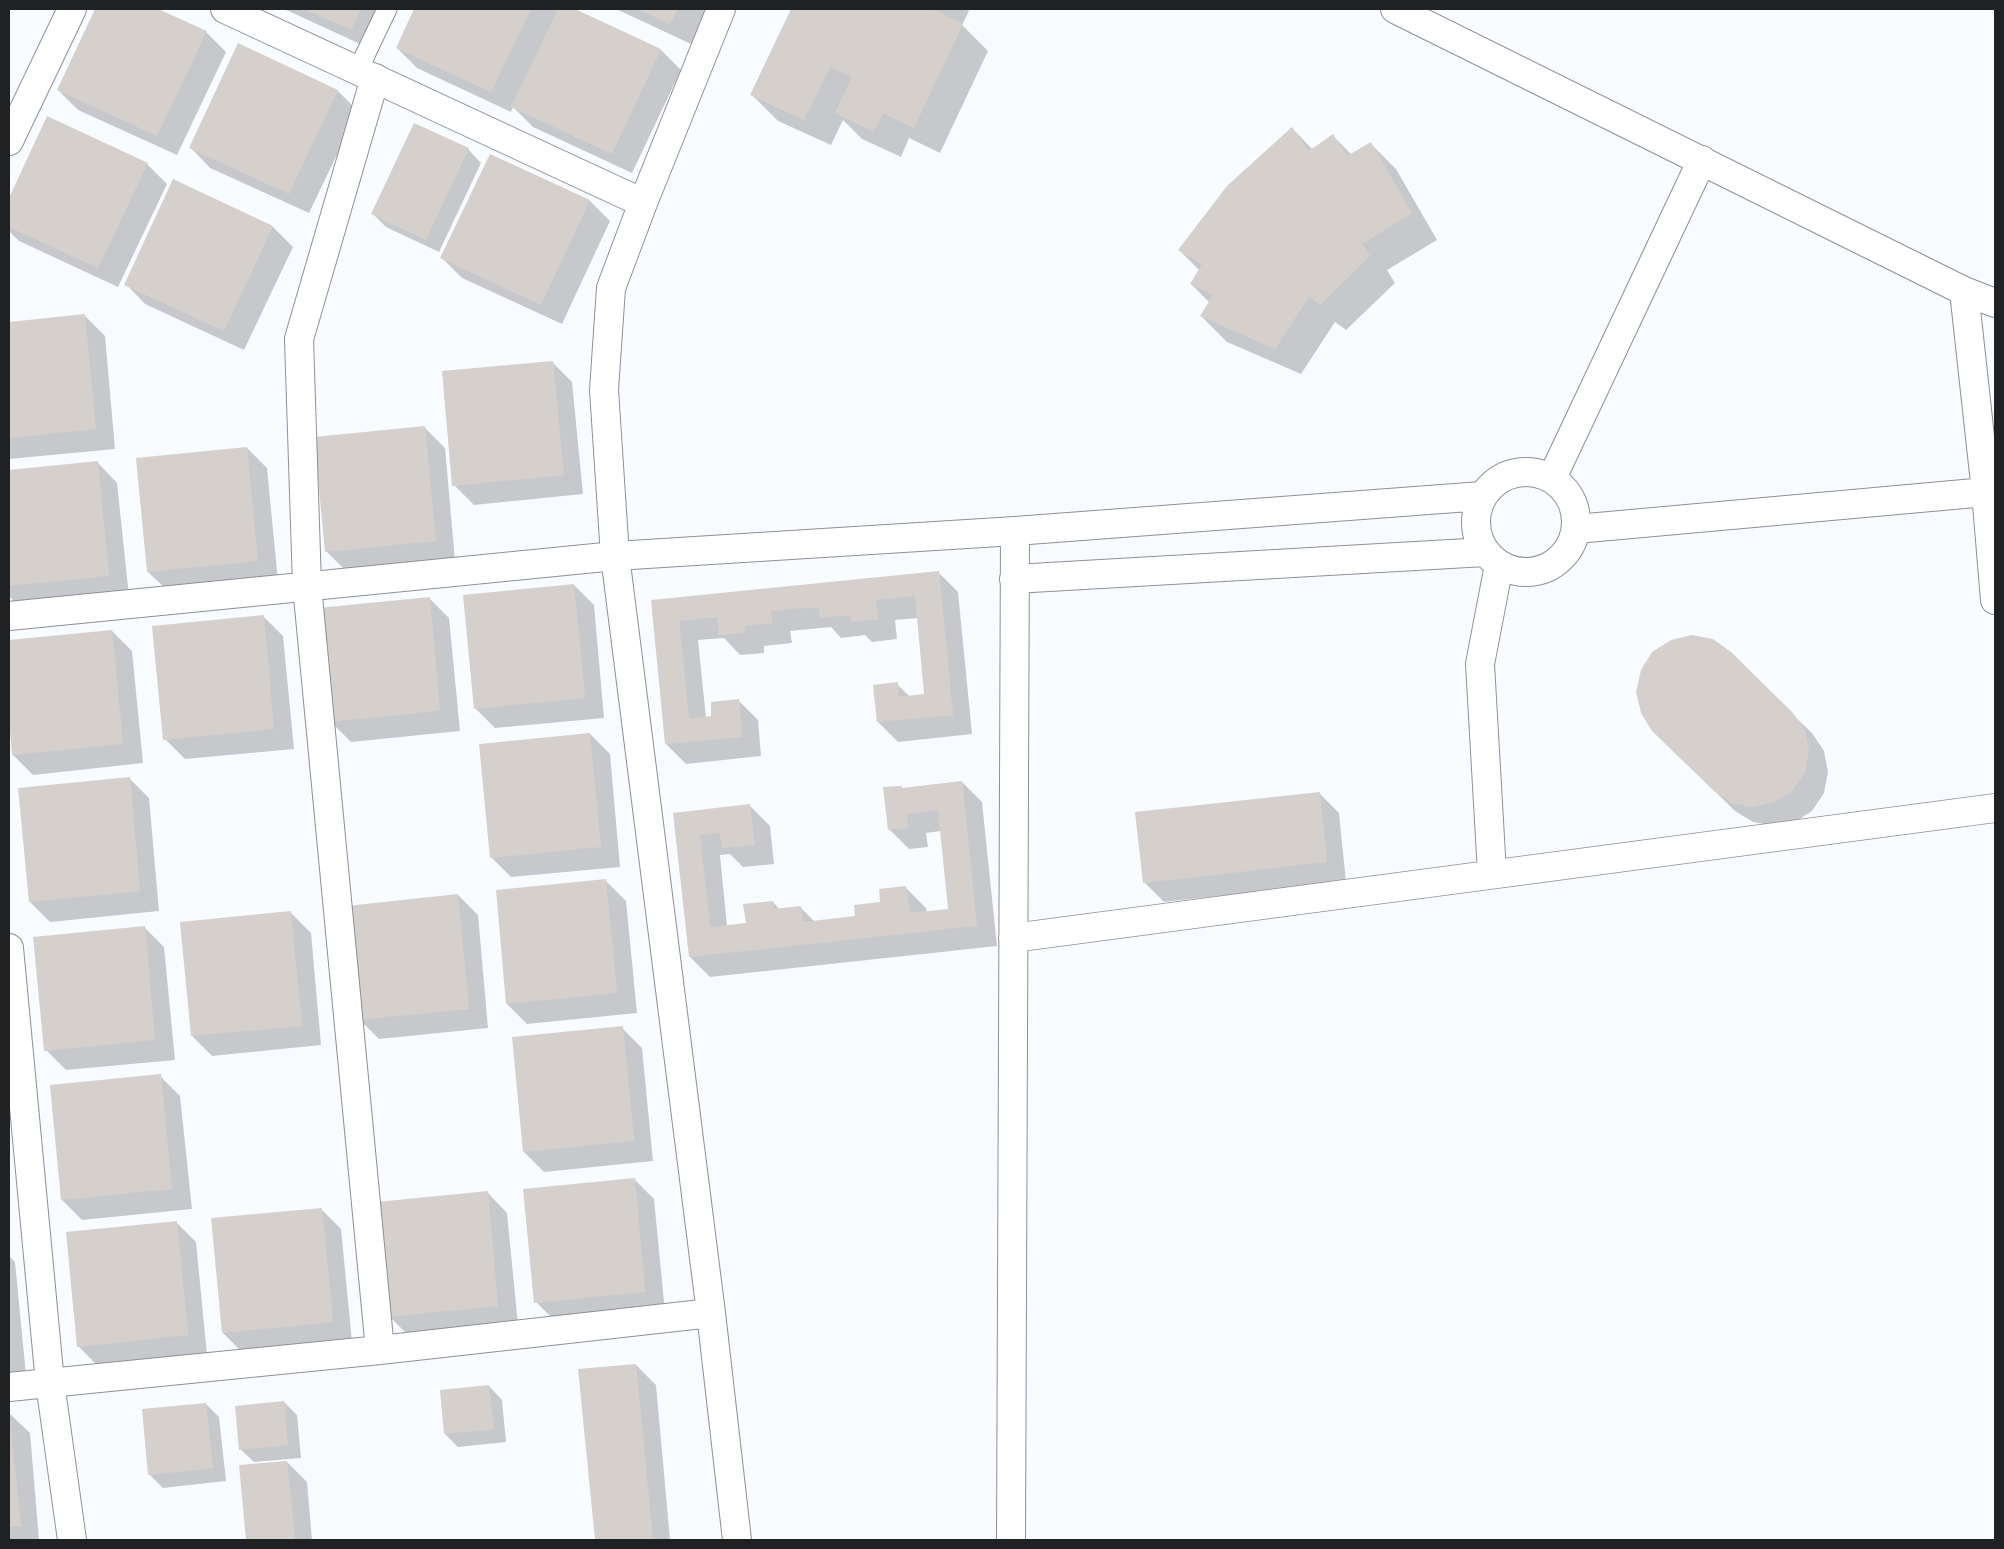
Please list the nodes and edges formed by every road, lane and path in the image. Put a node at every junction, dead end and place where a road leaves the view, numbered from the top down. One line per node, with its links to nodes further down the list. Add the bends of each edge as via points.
1 (72, 9): 7 (street)
2 (225, 9): 6 (street)
3 (387, 9): 6 (lane)
4 (721, 9): 9 (street)
5 (1395, 9): 8 (street)
6 (366, 74): 9 (street); 20 (street, via 299,339)
7 (9, 141)
8 (1702, 160): 10 (street); 12 (street)
9 (643, 203): 17 (street, via 611,288 604,390)
10 (1964, 291): 11 (street); 13 (street)
11 (1995, 303)
12 (1552, 478): 14 (street, via 1534,472 1514,472 1496,481); 15 (street, via 1567,492 1575,509)
13 (1986, 492): 15 (street); 21 (street)
14 (1482, 496): 16 (street); 18 (street, via 1476,514 1476,534)
15 (1576, 529): 18 (street, via 1569,547 1556,562 1537,571 1518,572)
16 (1015, 530): 17 (street); 19 (street)
17 (615, 556): 20 (street); 27 (street)
18 (1492, 558): 19 (street); 24 (street, via 1480,664)
19 (1014, 579): 25 (street)
20 (307, 586): 22 (street); 28 (street)
21 (1995, 600)
22 (9, 616)
23 (1995, 808): 24 (street)
24 (1492, 873): 25 (street)
25 (1013, 938): 33 (street)
26 (9, 948): 29 (street)
27 (711, 1313): 28 (street); 32 (street)
28 (380, 1350): 29 (street)
29 (50, 1383): 30 (street); 31 (street)
30 (9, 1387)
31 (72, 1540)
32 (737, 1540)
33 (1011, 1540)

